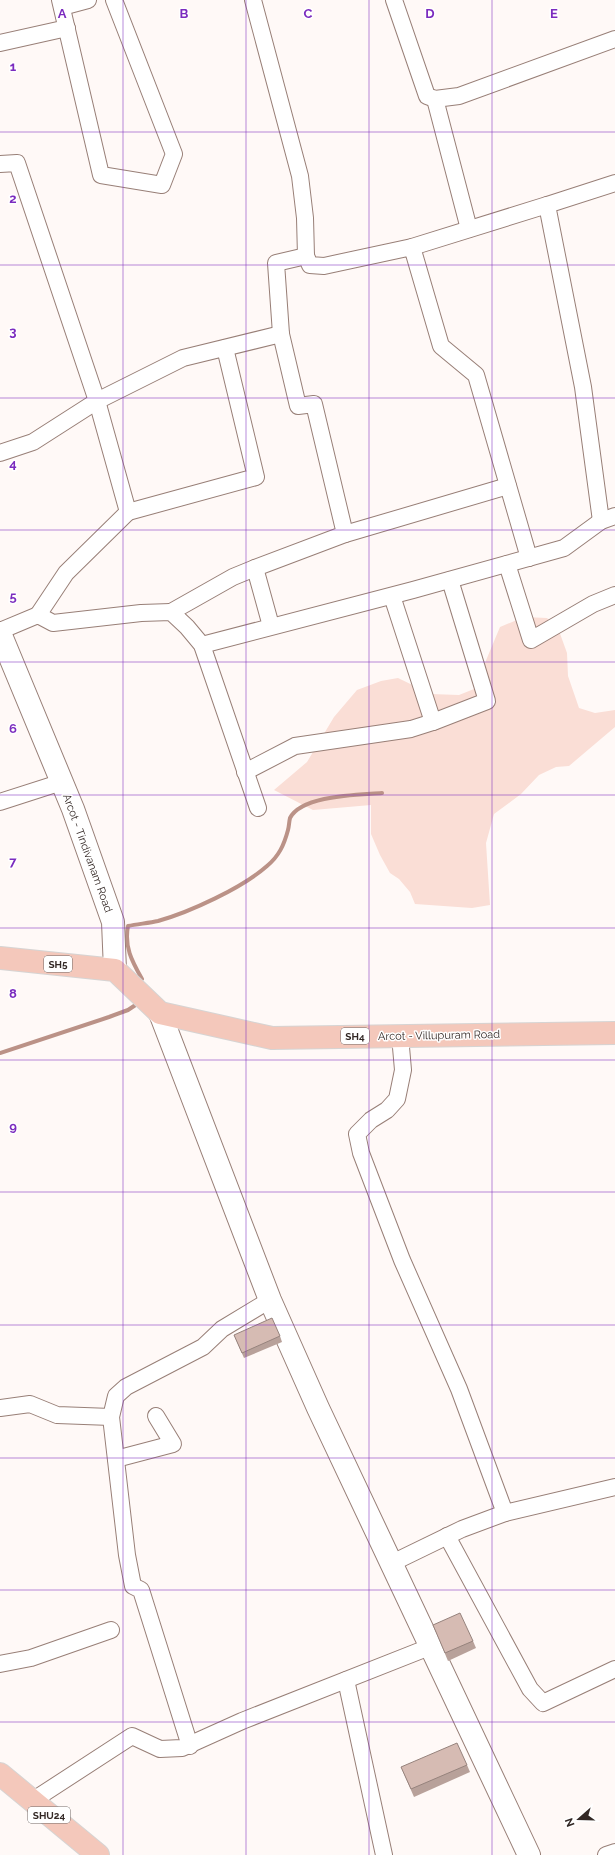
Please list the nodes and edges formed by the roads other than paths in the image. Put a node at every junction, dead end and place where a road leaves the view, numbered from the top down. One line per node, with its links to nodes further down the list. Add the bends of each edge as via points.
1 (88, 0): 5 (street)
2 (114, 0): 6 (street, via 174,154 162,185 101,175)
3 (253, 0): 15 (street, via 300,176)
4 (394, 0): 9 (street, via 427,96)
5 (61, 3): 6 (street)
6 (67, 28): 8 (street)
7 (615, 39): 9 (street, via 459,96)
8 (0, 43)
9 (435, 99): 13 (street)
10 (0, 164): 18 (street, via 17,163)
11 (615, 182): 12 (street)
12 (547, 205): 13 (street); 22 (street)
13 (469, 229): 14 (street)
14 (412, 247): 15 (street, via 324,266 310,265); 20 (street, via 441,346 476,375)
15 (306, 256): 16 (street, via 276,263)
16 (281, 334): 17 (street); 23 (street, via 298,406 314,404)
17 (225, 348): 18 (street, via 183,358); 21 (street, via 256,477)
18 (97, 401): 19 (street, via 33,442); 21 (street)
19 (0, 453)
20 (508, 486): 23 (street); 24 (street)
21 (128, 512): 31 (street, via 66,573)
22 (608, 518): 24 (street, via 564,548)
23 (345, 534): 26 (street)
24 (529, 558): 25 (street)
25 (507, 564): 27 (street); 28 (street, via 531,640 593,604)
26 (255, 568): 30 (street, via 233,577); 32 (street)
27 (450, 580): 29 (street); 35 (street, via 487,701)
28 (615, 595)
29 (392, 596): 32 (street); 35 (street)
30 (171, 612): 31 (street, via 53,623); 34 (street)
31 (38, 615): 33 (street)
32 (271, 626): 34 (street)
33 (0, 632): 37 (main road, Arcot - Tindivanam Road)
34 (202, 645): 36 (street)
35 (433, 722): 36 (street, via 411,730 295,746)
36 (245, 772): 39 (street)
37 (62, 782): 38 (street); 41 (main road, Arcot - Tindivanam Road, via 113,922)
38 (0, 802)
39 (258, 808)
40 (0, 958): 41 (main road, SH5)
41 (115, 970): 42 (main road)
42 (160, 1013): 44 (main road, Arcot - Villupuram Road / SH4, via 272,1038); 45 (main road)
43 (615, 1033): 44 (main road, Arcot - Villupuram Road / SH4)
44 (400, 1036): 51 (street, via 403,1070 397,1099 357,1134 361,1153 402,1260 459,1389)
45 (270, 1300): 48 (street, via 222,1329 203,1347 126,1387 116,1396); 53 (main road)
46 (0, 1408): 48 (street, via 30,1404 57,1415)
47 (156, 1416): 49 (street, via 173,1444)
48 (111, 1417): 49 (street)
49 (116, 1459): 59 (street, via 133,1586 141,1590)
50 (615, 1488): 51 (street)
51 (505, 1513): 52 (street)
52 (447, 1536): 53 (street); 57 (street, via 530,1689 543,1703)
53 (392, 1563): 55 (main road)
54 (111, 1630): 56 (street, via 31,1658)
55 (432, 1646): 58 (street); 65 (main road)
56 (0, 1664)
57 (615, 1669)
58 (346, 1680): 59 (street, via 242,1721); 64 (street)
59 (190, 1746): 61 (street, via 160,1749 132,1736)
60 (0, 1774): 61 (main road, SHU24)
61 (32, 1801): 63 (main road, SHU24)
62 (615, 1852): 66 (street)
63 (98, 1855)
64 (384, 1855)
65 (530, 1855)
66 (606, 1855)

